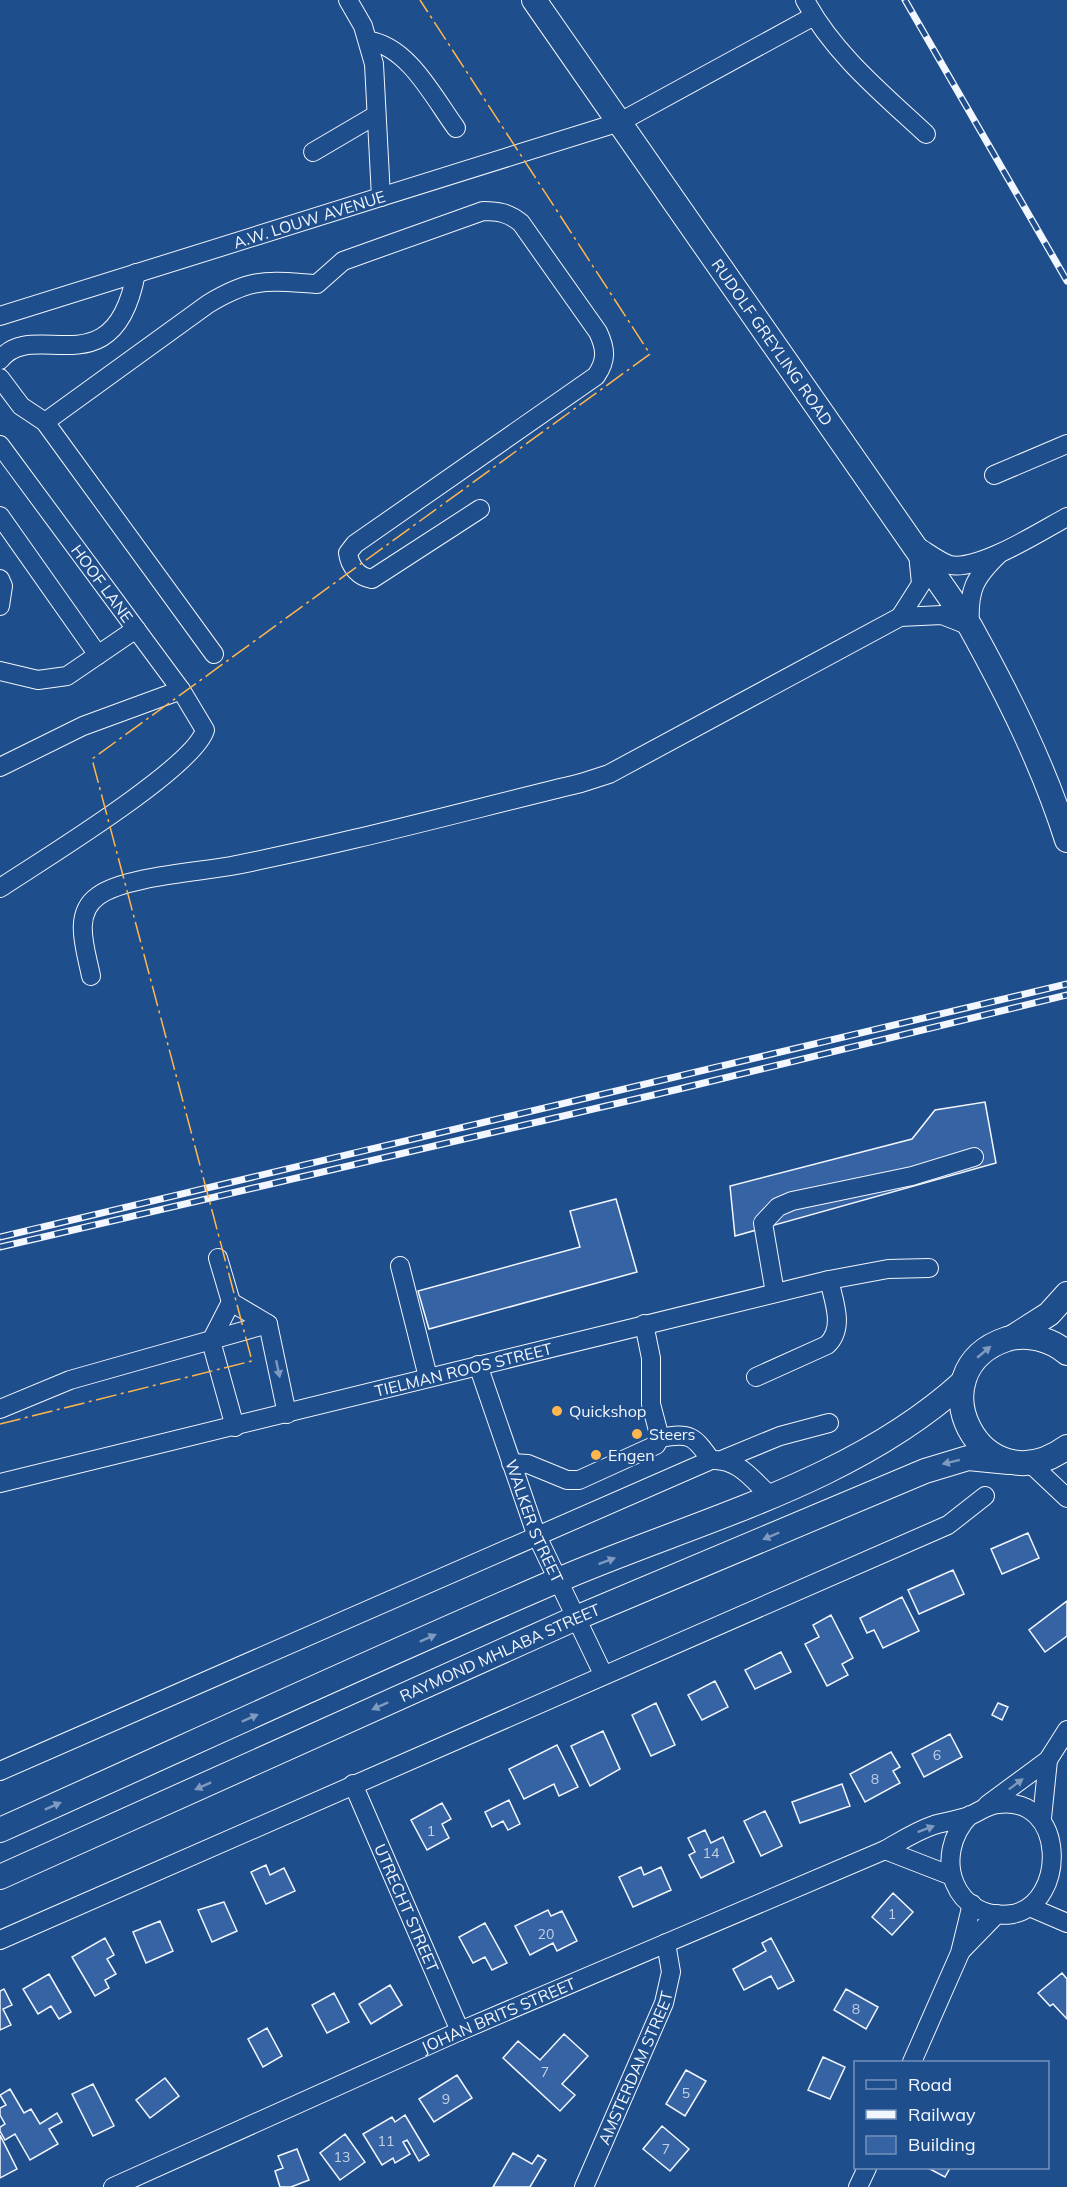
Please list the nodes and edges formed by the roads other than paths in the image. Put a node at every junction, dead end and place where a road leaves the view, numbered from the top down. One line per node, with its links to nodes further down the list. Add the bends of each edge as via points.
1 (348, 0): 4 (street)
2 (534, 0): 6 (main road, RUDOLF GREYLING ROAD)
3 (809, 8): 6 (street, A.W. LOUW AVENUE); 8 (street, via 838,48)
4 (369, 41): 5 (street); 7 (street, via 395,49)
5 (376, 115): 9 (street); 10 (street)
6 (620, 122): 10 (street, A.W. LOUW AVENUE); 22 (main road, RUDOLF GREYLING ROAD)
7 (456, 128)
8 (926, 134)
9 (314, 152)
10 (381, 197): 11 (street, A.W. LOUW AVENUE)
11 (136, 273): 12 (street, A.W. LOUW AVENUE); 13 (street, via 131,302 100,339 82,345 18,347 6,351)
12 (0, 316)
13 (0, 360)
14 (0, 378): 15 (street, via 21,406)
15 (45, 422): 19 (street, via 234,288 260,281 317,284 343,261 483,211 499,211 521,223 598,332 605,346 602,367 596,376 355,544 348,554 349,560 359,574 372,579); 29 (street)
16 (1067, 444): 18 (street)
17 (0, 445): 28 (street, HOOF LANE)
18 (994, 475)
19 (480, 509)
20 (0, 516): 30 (street)
21 (1067, 517): 23 (street)
22 (917, 546): 23 (street, via 950,565); 26 (street, via 921,584); 27 (main road, RUDOLF GREYLING ROAD)
23 (999, 554): 27 (street, via 979,573 969,599)
24 (0, 579): 25 (street)
25 (0, 606)
26 (900, 617): 27 (street, via 942,615); 36 (street, via 609,774 232,866 134,883 99,895 84,914)
27 (970, 626): 34 (main road, RUDOLF GREYLING ROAD, via 1025,732)
28 (136, 629): 30 (street); 32 (street, HOOF LANE)
29 (214, 654)
30 (98, 655): 31 (street, via 67,676 51,680)
31 (0, 671)
32 (181, 690): 33 (street, via 83,726); 35 (street, HOOF LANE, via 203,723 205,729 199,743 160,778)
33 (0, 767)
34 (1067, 840)
35 (0, 888)
36 (91, 976)
37 (974, 1157): 42 (street, via 912,1176 778,1207 763,1223)
38 (218, 1258): 44 (street)
39 (400, 1266): 51 (street)
40 (928, 1268): 41 (street, TIELMAN ROOS STREET, via 888,1269)
41 (829, 1280): 42 (street, TIELMAN ROOS STREET); 52 (street, via 838,1320 833,1340)
42 (775, 1293): 46 (street, TIELMAN ROOS STREET)
43 (1067, 1294): 47 (main road, via 1049,1314)
44 (231, 1302): 45 (street); 48 (street)
45 (268, 1324): 48 (street); 55 (street, one-way to 55)
46 (644, 1324): 50 (street, TIELMAN ROOS STREET); 58 (street, via 651,1358 651,1404)
47 (1013, 1337): 49 (main road, via 1031,1336); 53 (main road, one-way to 47, via 981,1353)
48 (212, 1341): 54 (street, via 70,1380); 57 (street)
49 (1061, 1345)
50 (478, 1365): 51 (street, TIELMAN ROOS STREET); 61 (street, WALKER STREET)
51 (428, 1377): 55 (street, TIELMAN ROOS STREET)
52 (756, 1377)
53 (963, 1382): 62 (main road, via 960,1403 975,1440 990,1454); 66 (main road, via 907,1427)
54 (0, 1409)
55 (288, 1414): 57 (street, TIELMAN ROOS STREET)
56 (829, 1423): 60 (street)
57 (235, 1427): 64 (street, TIELMAN ROOS STREET)
58 (660, 1437): 60 (street, via 691,1437); 63 (street, via 650,1449)
59 (1067, 1447): 62 (main road, RAYMOND MHLABA STREET, via 1052,1458)
60 (718, 1459): 66 (street, via 735,1463); 68 (street)
61 (511, 1463): 63 (street, via 539,1467 567,1480 579,1480); 69 (street, WALKER STREET)
62 (1020, 1463): 67 (street); 71 (main road, RAYMOND MHLABA STREET, one-way to 71, via 968,1458 947,1462)
63 (599, 1471): 68 (street)
64 (0, 1483)
65 (985, 1496): 72 (street, via 948,1525)
66 (771, 1497): 70 (main road, one-way to 66)
67 (1067, 1498)
68 (612, 1502): 69 (street)
69 (536, 1534): 70 (street, WALKER STREET); 75 (street)
70 (558, 1580): 71 (street, WALKER STREET); 79 (main road, one-way to 70)
71 (576, 1618): 72 (street, WALKER STREET); 83 (main road, RAYMOND MHLABA STREET, one-way to 83)
72 (603, 1674): 76 (street)
73 (1067, 1730): 74 (street)
74 (1048, 1760): 77 (street, one-way to 74); 78 (street)
75 (0, 1770)
76 (353, 1784): 88 (street); 91 (street, UTRECHT STREET)
77 (977, 1811): 78 (street, via 1014,1804); 80 (street, JOHAN BRITS STREET, one-way to 77, via 924,1829); 82 (street, via 954,1836 949,1863)
78 (1042, 1818): 81 (street, via 1051,1828)
79 (0, 1830)
80 (885, 1850): 82 (street); 89 (street, JOHAN BRITS STREET)
81 (1064, 1862): 85 (street, via 1045,1898)
82 (952, 1876): 84 (street, via 959,1891)
83 (0, 1877)
84 (972, 1904): 86 (street); 90 (street)
85 (1032, 1908): 86 (street, via 1010,1915); 87 (street)
86 (997, 1914): 90 (street)
87 (1067, 1923)
88 (0, 1940)
89 (666, 1943): 91 (street, JOHAN BRITS STREET); 96 (street, AMSTERDAM STREET, via 671,1972 664,2003)
90 (960, 1953): 92 (street)
91 (460, 2031): 94 (street, JOHAN BRITS STREET)
92 (912, 2061)
93 (867, 2169): 97 (street)
94 (134, 2183): 95 (street, JOHAN BRITS STREET)
95 (113, 2187)
96 (584, 2187)
97 (858, 2187)

